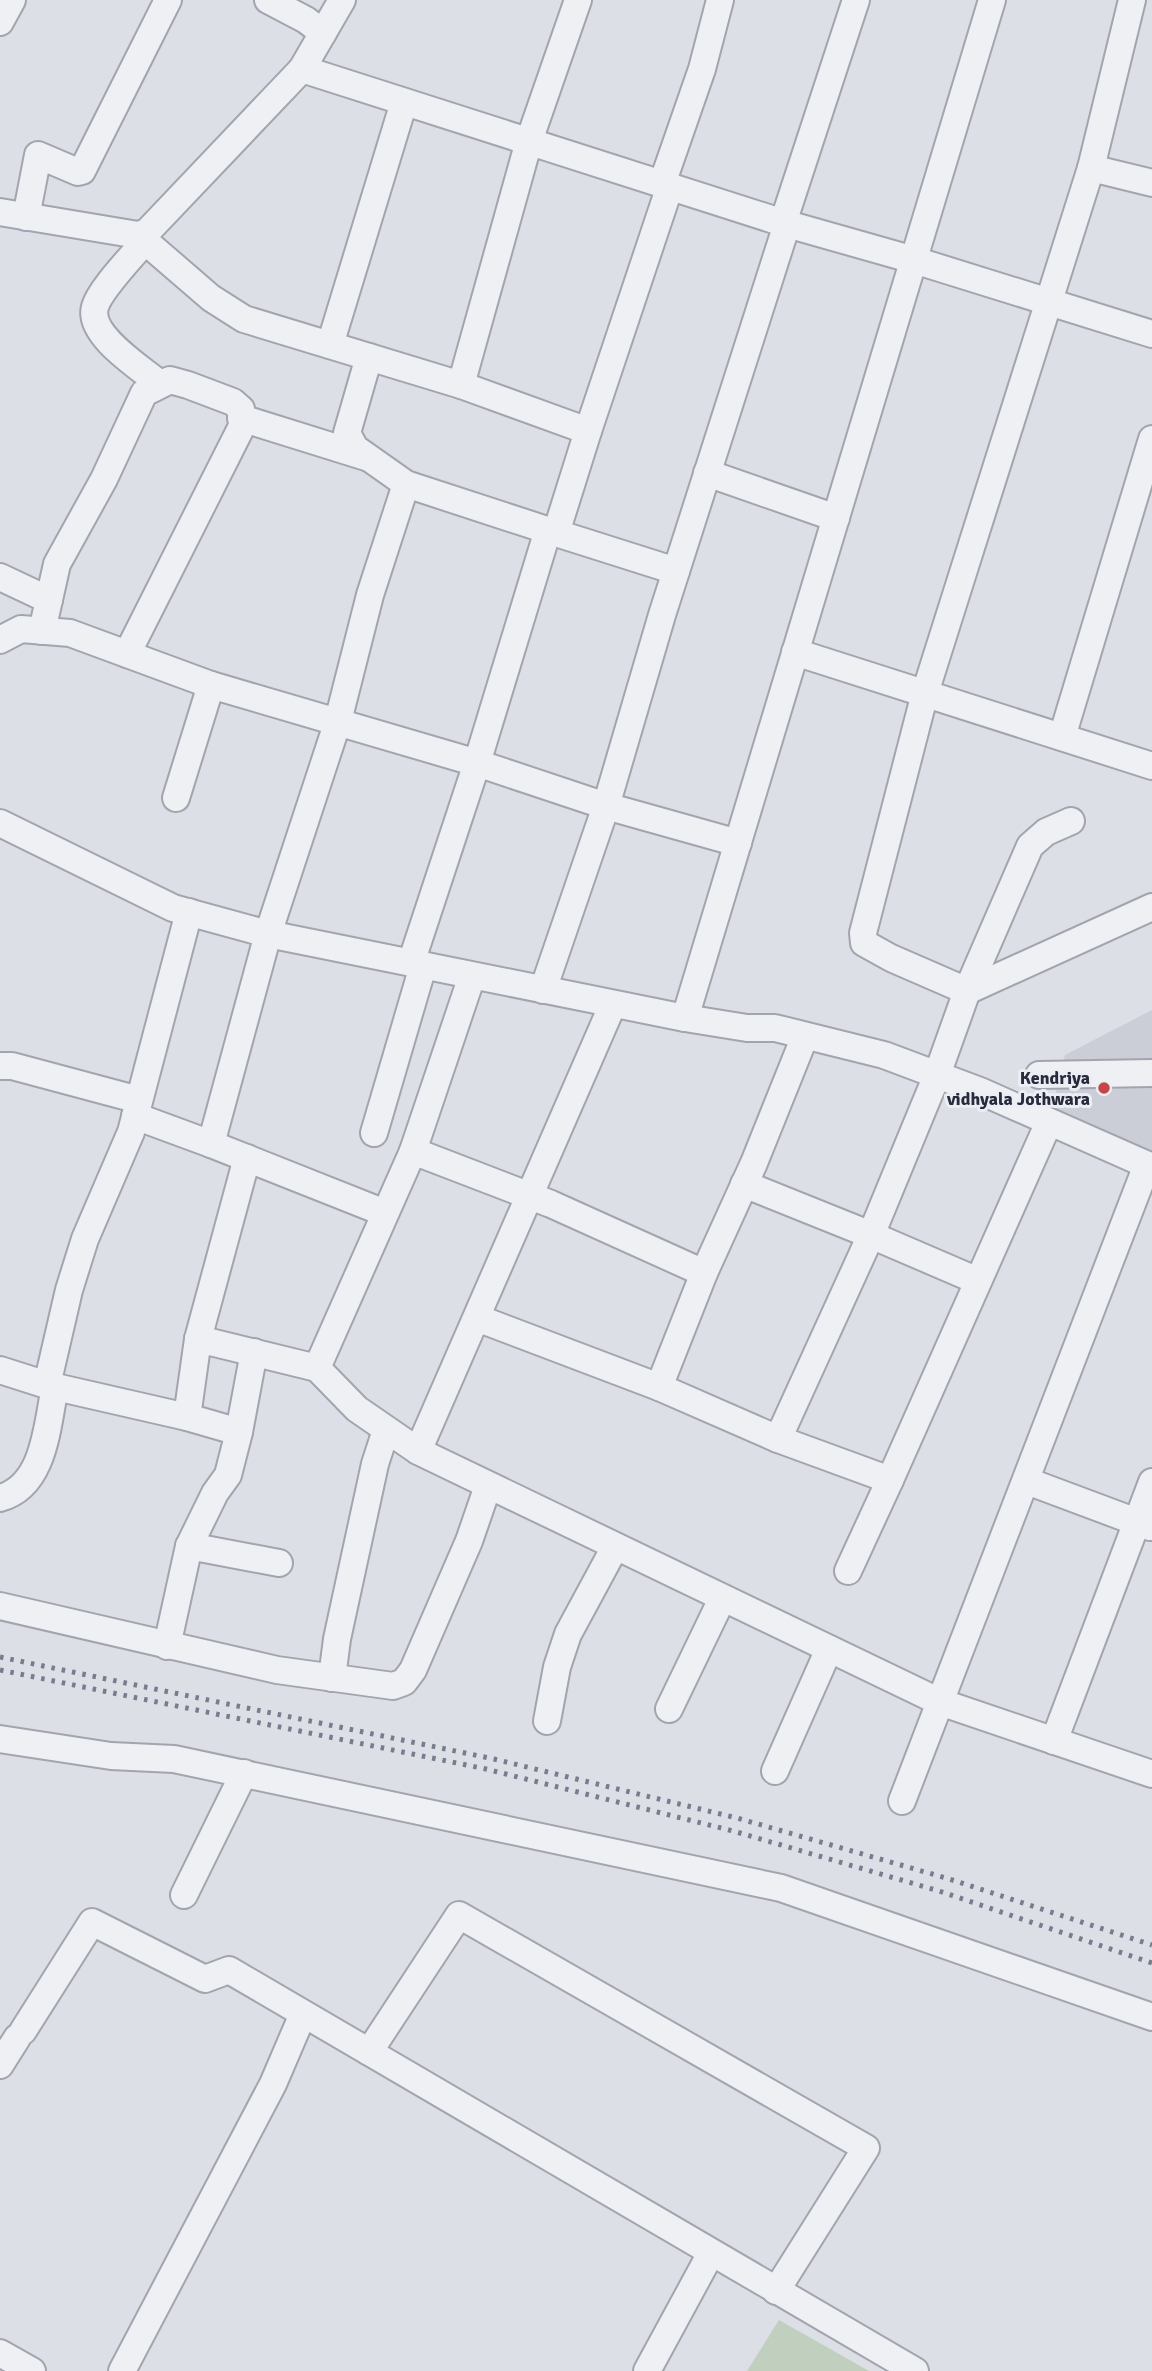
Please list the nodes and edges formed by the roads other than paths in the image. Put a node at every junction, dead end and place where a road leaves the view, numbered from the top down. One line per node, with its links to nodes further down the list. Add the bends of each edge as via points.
1 (12, 0): 10 (street)
2 (168, 0): 19 (street, via 82,171 38,155)
3 (268, 0): 11 (street)
4 (342, 0): 11 (street)
5 (720, 0): 17 (street)
6 (856, 0): 20 (street)
7 (992, 0): 22 (street)
8 (1132, 0): 15 (street)
9 (575, 1): 14 (street)
10 (0, 22)
11 (323, 33): 12 (street)
12 (302, 69): 13 (street); 21 (street)
13 (404, 102): 14 (street); 25 (street)
14 (529, 141): 17 (street); 28 (street)
15 (1091, 168): 16 (street); 23 (street)
16 (1152, 183)
17 (666, 185): 20 (street); 30 (street)
18 (0, 212): 19 (street)
19 (26, 216): 21 (street)
20 (785, 224): 22 (street); 33 (street)
21 (141, 238): 25 (street, via 211,298 244,318); 27 (street, via 94,308 95,321 103,337)
22 (914, 260): 23 (street); 35 (street)
23 (1050, 301): 24 (street); 45 (street)
24 (1152, 334)
25 (330, 345): 26 (street)
26 (369, 357): 28 (street); 32 (street, via 347,433)
27 (160, 384): 29 (street, via 170,380 233,402); 39 (street, via 144,393 57,564)
28 (461, 385): 30 (street)
29 (242, 418): 32 (street); 43 (street, via 243,426)
30 (588, 431): 36 (street)
31 (1152, 439): 47 (street)
32 (366, 457): 34 (street)
33 (707, 473): 35 (street); 37 (street)
34 (406, 484): 36 (street); 46 (street, via 370,595)
35 (836, 518): 42 (street)
36 (552, 531): 37 (street); 48 (street)
37 (676, 571): 51 (street)
38 (0, 577): 39 (street)
39 (49, 600): 40 (street)
40 (42, 631): 41 (street, via 20,629); 43 (street, via 70,633)
41 (0, 640)
42 (795, 652): 45 (street); 54 (street)
43 (127, 654): 44 (street)
44 (211, 685): 46 (street); 50 (street)
45 (925, 693): 47 (street); 61 (street, via 864,943)
46 (338, 721): 48 (street); 57 (street)
47 (1062, 737): 49 (street)
48 (477, 763): 51 (street); 58 (street)
49 (1152, 766)
50 (176, 798)
51 (606, 806): 54 (street); 60 (street)
52 (1071, 821): 61 (street, via 1046,832 1030,846)
53 (0, 823): 56 (street)
54 (738, 842): 63 (street)
55 (1152, 907): 61 (street)
56 (189, 912): 57 (street); 69 (street)
57 (268, 934): 58 (street); 72 (street)
58 (417, 964): 59 (street); 71 (street)
59 (472, 976): 60 (street); 73 (street)
60 (542, 990): 62 (street)
61 (967, 991): 67 (street)
62 (613, 1004): 63 (street); 77 (street)
63 (685, 1018): 64 (street)
64 (805, 1036): 67 (street, via 884,1055); 76 (street)
65 (0, 1066): 69 (street, via 12,1066)
66 (1152, 1073): 68 (street)
67 (937, 1074): 70 (street); 79 (street)
68 (1039, 1075)
69 (137, 1108): 72 (street); 87 (street, via 69,1290)
70 (1049, 1122): 75 (street); 81 (street)
71 (374, 1133)
72 (212, 1144): 74 (street)
73 (413, 1151): 77 (street); 78 (street)
74 (247, 1158): 78 (street); 83 (street)
75 (1150, 1166): 95 (street)
76 (744, 1184): 79 (street); 80 (street)
77 (528, 1195): 80 (street); 82 (street)
78 (385, 1213): 85 (street)
79 (871, 1235): 81 (street); 92 (street)
80 (704, 1273): 88 (street)
81 (978, 1281): 94 (street)
82 (477, 1318): 88 (street); 93 (street)
83 (198, 1339): 84 (street); 89 (street)
84 (254, 1352): 85 (street); 91 (street)
85 (317, 1368): 90 (street, via 357,1409)
86 (0, 1370): 87 (street)
87 (51, 1386): 89 (street); 98 (street, via 34,1471 24,1485)
88 (659, 1387): 92 (street)
89 (187, 1418): 91 (street)
90 (386, 1430): 93 (street); 108 (street, via 375,1464)
91 (239, 1432): 100 (street, via 228,1475)
92 (778, 1439): 94 (street)
93 (418, 1451): 97 (street)
94 (890, 1479): 103 (street)
95 (1027, 1481): 99 (street); 109 (street)
96 (1152, 1482): 99 (street)
97 (488, 1486): 101 (street); 108 (street, via 469,1541 409,1676 393,1686)
98 (0, 1498)
99 (1144, 1524): 113 (street)
100 (189, 1546): 102 (street); 106 (street)
101 (615, 1548): 104 (street); 111 (street, via 568,1634)
102 (279, 1563)
103 (848, 1571)
104 (722, 1599): 107 (street); 110 (street)
105 (0, 1606): 106 (street)
106 (167, 1646): 108 (street)
107 (829, 1649): 109 (street); 114 (street)
108 (332, 1678)
109 (940, 1702): 113 (street); 117 (street)
110 (669, 1709)
111 (547, 1721)
112 (0, 1739): 115 (street, via 174,1759)
113 (1054, 1741): 116 (street)
114 (775, 1772)
115 (244, 1773): 118 (street); 120 (street, via 781,1888)
116 (1152, 1774)
117 (902, 1801)
118 (184, 1895)
119 (303, 2014): 121 (street); 122 (street, via 229,1970 205,1979 92,1922); 127 (street, via 273,2084)
120 (1152, 2017)
121 (369, 2052): 123 (street); 124 (street, via 459,1915 866,2148)
122 (0, 2066)
123 (711, 2253): 124 (street); 128 (street)
124 (776, 2291): 129 (street)
125 (0, 2353): 126 (street)
126 (32, 2371)
127 (122, 2371)
128 (646, 2371)
129 (915, 2371)

